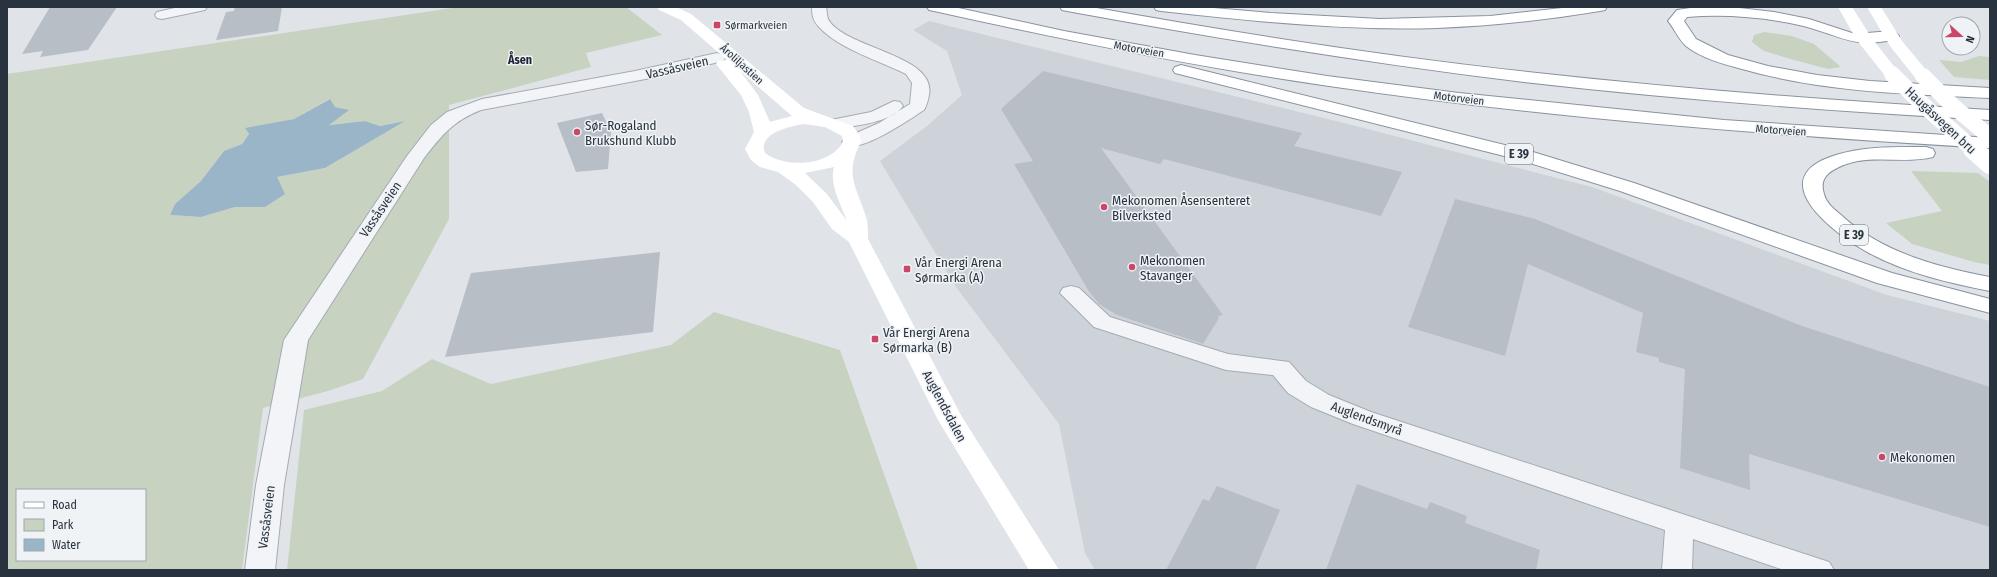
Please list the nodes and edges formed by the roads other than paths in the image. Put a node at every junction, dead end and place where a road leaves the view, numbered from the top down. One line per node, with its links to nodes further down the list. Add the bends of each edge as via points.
1 (200, 7): 11 (street)
2 (664, 7): 16 (main road, Åroliljastien); 20 (main road, Åroliljastien, via 686,17 798,112)
3 (819, 7): 18 (street, via 819,15 824,24 836,35 912,71 920,80)
4 (934, 7): 13 (main road, Motorveien / E 39)
5 (1067, 7): 19 (main road, via 1308,49 1512,77 1742,99)
6 (1161, 7): 7 (main road, via 1312,20 1427,24 1504,21)
7 (1600, 7)
8 (1783, 7): 12 (main road)
9 (1845, 7): 12 (main road, Haugåsvegen bru)
10 (1874, 7): 14 (main road, Haugåsvegen bru)
11 (162, 15)
12 (1854, 22): 14 (main road); 15 (main road, Haugåsvegen bru)
13 (1039, 30): 23 (main road, Motorveien / E 39, via 1240,67 1494,102 1773,130); 31 (main road, E 39, via 1197,74 1530,157 1627,187 1890,280)
14 (1891, 36): 15 (main road); 22 (main road, Haugåsvegen bru, bridge, via 1952,105)
15 (1864, 39): 17 (main road, via 1848,37 1806,22 1759,14 1726,11 1682,12 1676,21 1680,31 1692,43 1735,63 1771,73 1865,86); 26 (main road, Haugåsvegen bru, bridge, via 1892,74)
16 (717, 58): 21 (main road, Åroliljastien, via 739,79 754,100); 33 (street, Vassåsveien, via 638,76 505,99 454,116 438,129 416,156 296,340 270,485)
17 (1990, 93)
18 (921, 94): 20 (street, via 876,116); 24 (street, via 918,106)
19 (1990, 115)
20 (828, 122): 21 (main road, via 788,121); 24 (main road, via 845,129 850,135)
21 (763, 132): 27 (main road, via 754,149 758,158)
22 (1990, 137)
23 (1990, 143)
24 (849, 146): 27 (main road, via 837,159 821,165); 28 (main road, via 842,171)
25 (1990, 155): 29 (main road, E 39, via 1860,156 1830,163 1818,171 1813,177 1812,184 1815,198 1829,216 1878,249 1933,271)
26 (1990, 164)
27 (784, 168): 28 (main road, via 803,181)
28 (851, 228): 34 (main road, Auglendsdalen, via 951,420)
29 (1990, 284)
30 (1071, 293): 32 (street, Auglendsmyrå, via 1102,322 1226,362 1280,368 1297,387 1320,401 1362,418)
31 (1990, 306)
32 (1679, 523): 35 (street); 36 (street, Auglendsmyrå)
33 (260, 570)
34 (1044, 570)
35 (1677, 570)
36 (1819, 570)

